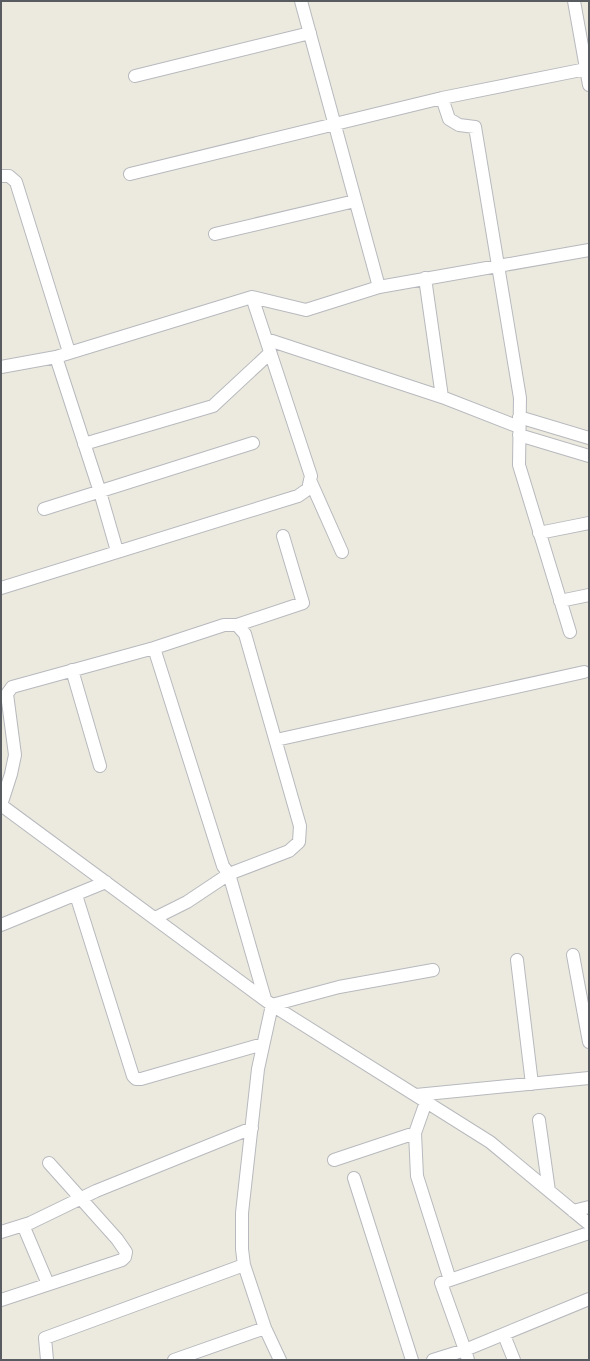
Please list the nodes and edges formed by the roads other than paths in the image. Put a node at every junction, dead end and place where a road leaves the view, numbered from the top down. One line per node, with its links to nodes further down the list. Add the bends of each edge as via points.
1 (301, 1): 3 (street)
2 (574, 1): 4 (street)
3 (310, 33): 5 (street); 8 (street)
4 (586, 68): 6 (street); 7 (street)
5 (134, 76)
6 (589, 85)
7 (442, 98): 8 (street); 14 (street, via 449,119 459,125 475,127)
8 (334, 124): 9 (street); 11 (street)
9 (130, 174)
10 (1, 176): 19 (street, via 9,176 16,182)
11 (355, 201): 12 (street); 16 (street)
12 (215, 234)
13 (589, 250): 14 (street)
14 (498, 266): 15 (street); 24 (street, via 520,398)
15 (425, 278): 16 (street); 23 (street)
16 (379, 287): 17 (street, via 306,310)
17 (252, 297): 18 (street); 19 (street)
18 (266, 339): 20 (street); 23 (street)
19 (69, 352): 21 (street)
20 (270, 353): 27 (street, via 213,406); 29 (street, via 311,476)
21 (56, 356): 22 (street); 27 (street)
22 (1, 367)
23 (442, 397): 24 (street)
24 (519, 426): 25 (street); 28 (street); 33 (street, via 518,466)
25 (589, 438)
26 (253, 443): 30 (street)
27 (84, 444): 30 (street)
28 (589, 456)
29 (310, 480): 35 (street, via 308,489 298,496); 36 (street)
30 (100, 492): 31 (street); 35 (street)
31 (44, 509)
32 (589, 523): 33 (street)
33 (539, 533): 39 (street)
34 (283, 536): 40 (street, via 303,603)
35 (116, 551): 37 (street)
36 (342, 552)
37 (1, 588)
38 (589, 595): 39 (street)
39 (560, 601): 41 (street)
40 (237, 625): 42 (street, via 224,625); 45 (street, via 245,634)
41 (570, 632)
42 (154, 648): 43 (street); 47 (street, via 223,866)
43 (72, 670): 46 (street); 48 (street, via 12,687 7,694 15,755 12,774 1,805)
44 (584, 672): 45 (street)
45 (276, 740): 47 (street, via 300,826 299,842 289,851)
46 (100, 766)
47 (229, 874): 50 (street, via 187,902); 55 (street)
48 (106, 882): 49 (street); 50 (street)
49 (76, 895): 51 (street); 57 (street, via 136,1079)
50 (155, 918): 55 (street)
51 (1, 925)
52 (573, 955): 56 (street)
53 (517, 960): 59 (street)
54 (433, 970): 55 (street)
55 (269, 1002): 57 (street); 60 (street)
56 (589, 1042)
57 (264, 1044): 62 (street, via 258,1070)
58 (589, 1078): 59 (street)
59 (532, 1084): 60 (street)
60 (421, 1098): 63 (street); 67 (street, via 490,1142)
61 (539, 1120): 67 (street)
62 (252, 1128): 68 (street); 75 (street, via 242,1213)
63 (415, 1133): 64 (street); 76 (street, via 417,1176)
64 (334, 1160)
65 (49, 1164): 68 (street)
66 (354, 1178): 86 (street)
67 (549, 1191): 70 (street)
68 (81, 1199): 72 (street); 77 (street, via 117,1239 126,1252 125,1257)
69 (589, 1207): 70 (street)
70 (573, 1211): 71 (street)
71 (589, 1224)
72 (23, 1225): 73 (street); 77 (street)
73 (1, 1232)
74 (589, 1233): 76 (street)
75 (244, 1266): 80 (street); 83 (street, via 45,1338)
76 (450, 1280): 82 (street, via 441,1282)
77 (48, 1284): 79 (street)
78 (589, 1299): 81 (street)
79 (1, 1300)
80 (265, 1328): 84 (street); 85 (street)
81 (504, 1335): 82 (street); 88 (street)
82 (466, 1355): 87 (street)
83 (47, 1360)
84 (174, 1360)
85 (280, 1360)
86 (412, 1360)
87 (433, 1360)
88 (514, 1360)

